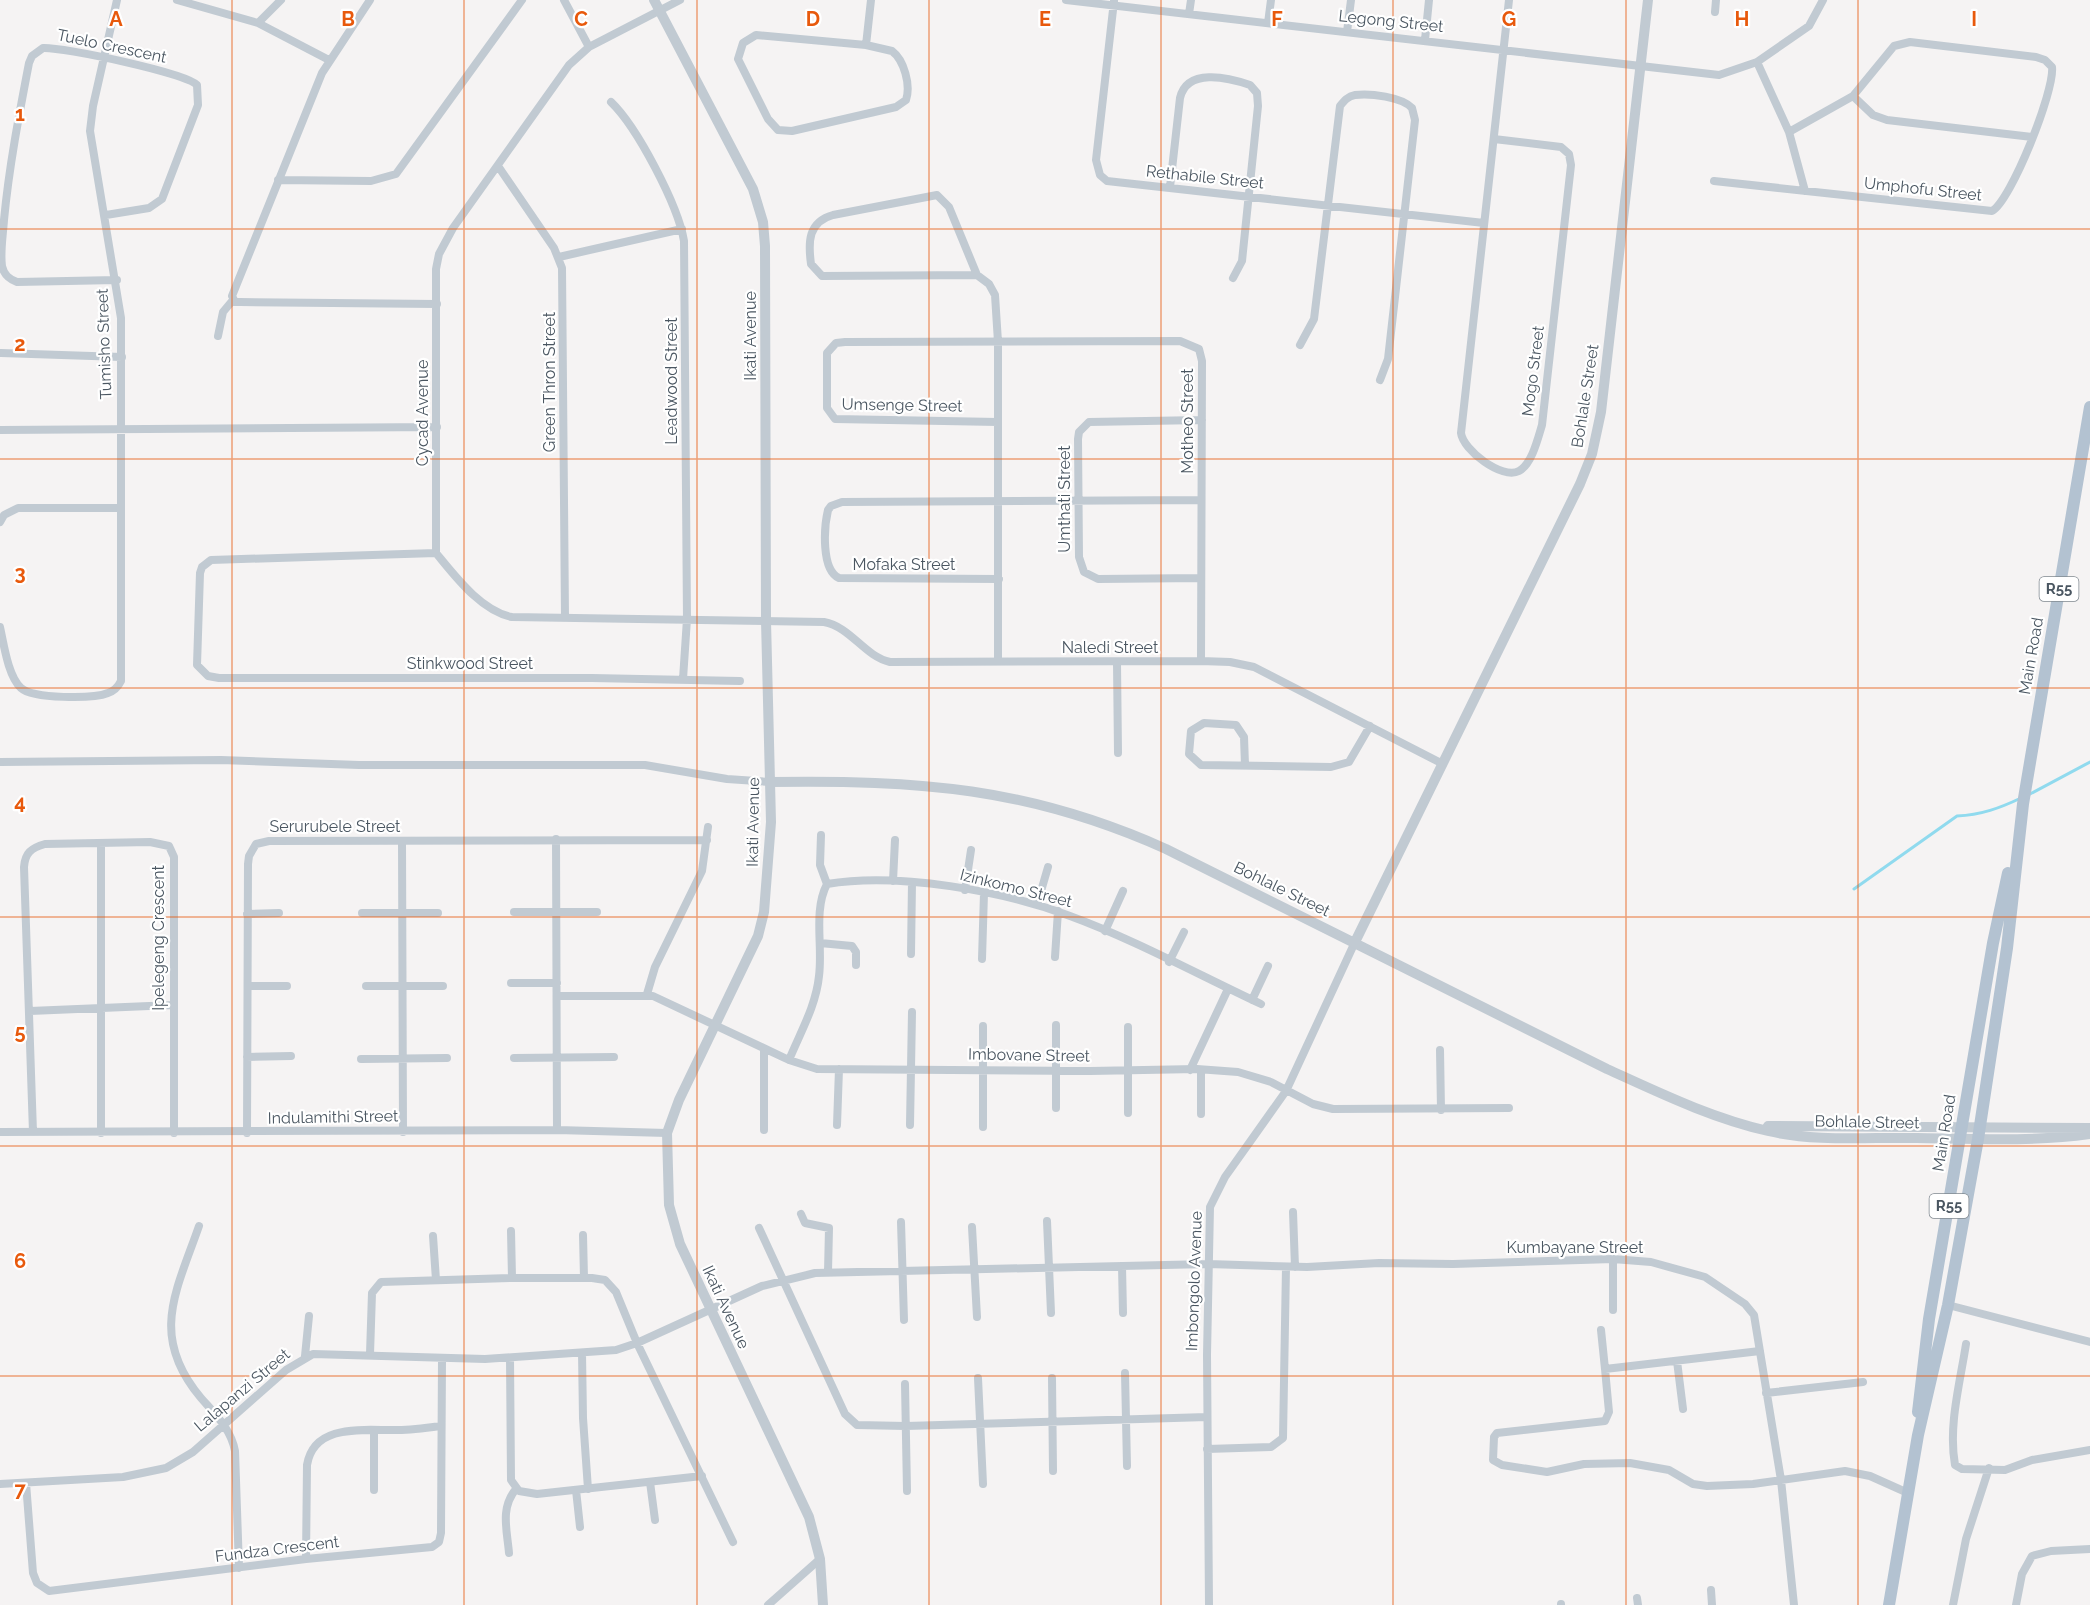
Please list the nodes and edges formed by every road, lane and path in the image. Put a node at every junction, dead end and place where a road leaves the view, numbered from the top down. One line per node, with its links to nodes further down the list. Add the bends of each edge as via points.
1 (117, 0): 29 (street, Tumisho Street)
2 (177, 0): 22 (street)
3 (281, 0): 22 (street)
4 (370, 0): 30 (street)
5 (522, 0): 39 (street, via 396,174 371,181)
6 (564, 0): 27 (street)
7 (680, 0): 19 (street)
8 (871, 0): 26 (street)
9 (1066, 0): 18 (street, Legong Street)
10 (1191, 0): 21 (street)
11 (1271, 0): 23 (street)
12 (1351, 0): 24 (street)
13 (1429, 0): 25 (street)
14 (1509, 0): 28 (street, Mogo Street)
15 (1648, 0): 32 (street, Bohlale Street)
16 (1716, 0): 20 (street)
17 (1823, 0): 31 (street, Legong Street, via 1809,26)
18 (1114, 2): 21 (street, Legong Street); 41 (street, Rethabile Street, via 1096,160 1098,171 1111,182)
19 (657, 5): 27 (street, Cycad Avenue); 77 (street, Ikati Avenue, via 753,189 763,222)
20 (1715, 12)
21 (1189, 14): 23 (street, Legong Street)
22 (258, 23): 30 (street)
23 (1268, 23): 24 (street, Legong Street)
24 (1347, 32): 25 (street, Legong Street)
25 (1425, 40): 28 (street, Legong Street)
26 (866, 45): 26 (street, via 897,55 908,87 903,104 792,131 773,127 738,59 743,43 756,35)
27 (589, 47): 38 (street, Cycad Avenue, via 562,74)
28 (1503, 49): 32 (street, Legong Street); 37 (street, Mogo Street)
29 (105, 58): 46 (street, Tumisho Street, via 90,131); 46 (street, Tuelo Crescent, via 190,79 197,85 199,98 162,199 149,208); 52 (street, Tuelo Crescent, via 50,47 32,56 18,121 1,256 6,276 17,282)
30 (329, 60): 39 (street)
31 (1757, 62): 32 (street, Legong Street, via 1719,75); 35 (street)
32 (1640, 66): 87 (street, Bohlale Street, via 1602,403 1592,454)
33 (1853, 96): 35 (street, Umphofu Street); 36 (street, via 1879,118); 36 (street, Umphofu Street, via 1894,46 1904,43 2042,58 2052,67 2053,81)
34 (611, 102): 48 (street, Leadwood Street, via 635,133)
35 (1789, 132): 42 (street)
36 (2032, 137): 42 (street, Umphofu Street, via 2002,201 1992,211)
37 (1494, 139): 47 (street, Mogo Street); 47 (street, Mogo Street, via 1561,147 1569,154 1571,165 1542,425 1527,461 1514,473 1501,471 1472,453 1461,437)
38 (498, 166): 49 (street, Green Thron Street); 54 (street, Cycad Avenue, via 443,246 436,269)
39 (278, 180): 53 (street)
40 (1714, 181): 42 (street, Umphofu Street)
41 (1170, 187): 43 (street, Rethabile Street); 43 (street, via 1182,91 1190,81 1202,77 1250,85 1257,93)
42 (1805, 191)
43 (1250, 197): 44 (street, Rethabile Street); 51 (street, via 1242,261)
44 (1328, 204): 45 (street, Rethabile Street); 45 (street, via 1338,114 1344,100 1360,95 1402,101 1415,113); 57 (street, via 1314,319)
45 (1406, 214): 47 (street, Rethabile Street); 60 (street, via 1388,359)
46 (106, 215): 52 (street, Tumisho Street)
47 (1484, 223)
48 (682, 229): 49 (street); 76 (street, Leadwood Street)
49 (559, 257): 75 (street, Green Thron Street, via 563,280)
50 (977, 275): 50 (street, via 822,276 811,264 812,229 819,220 833,215 937,195 949,207); 56 (street, via 989,284 995,296)
51 (1233, 278)
52 (117, 280): 59 (street, Tumisho Street)
53 (232, 295): 54 (street, via 240,302); 55 (street)
54 (437, 304): 64 (street, Cycad Avenue)
55 (218, 336)
56 (998, 342): 62 (street, Motheo Street, via 1188,342 1201,354); 63 (street); 63 (street, Umsenge Street, via 845,342 830,347 825,361 827,408 835,419)
57 (1300, 345)
58 (1, 352): 59 (street)
59 (122, 357): 66 (street, Tumisho Street)
60 (1380, 380)
61 (2090, 407): 95 (main road, Main Road / R55)
62 (1202, 420): 67 (street, Motheo Street); 69 (street, Umthati Street, via 1089,422 1079,432)
63 (998, 422): 68 (street)
64 (438, 427): 66 (street); 72 (street, Cycad Avenue)
65 (0, 430): 66 (street)
66 (121, 431): 70 (street, Tumisho Street)
67 (1201, 500): 69 (street); 73 (street, Motheo Street)
68 (998, 501): 69 (street); 74 (street); 74 (street, Mofaka Street, via 842,502 831,506 826,518 828,564 839,578)
69 (1077, 502): 73 (street, Umthati Street, via 1079,557 1090,577)
70 (120, 508): 71 (street, via 18,508 4,515); 78 (street, Tumisho Street, via 122,669 121,681 114,691 98,696 27,692 16,681)
71 (0, 522)
72 (436, 553): 75 (street, via 484,604 502,615); 82 (street, Stinkwood Street, via 217,559 202,567 196,655 201,672 219,678)
73 (1202, 578): 80 (street, Motheo Street)
74 (999, 579): 79 (street)
75 (565, 617): 76 (street)
76 (687, 619): 77 (street); 82 (street, Leadwood Street)
77 (766, 621): 79 (street, Naledi Street, via 834,624 874,655 890,662); 89 (street, Ikati Avenue)
78 (0, 627)
79 (998, 661): 81 (street, Naledi Street)
80 (1201, 661): 81 (street, Naledi Street); 84 (street, Naledi Street, via 1254,668)
81 (1117, 663): 85 (street)
82 (683, 679): 83 (street, Stinkwood Street)
83 (740, 681)
84 (1370, 726): 87 (street, Naledi Street); 88 (street, via 1355,756 1341,766)
85 (1118, 753)
86 (0, 762): 89 (street, via 221,760 359,765 645,765)
87 (1443, 764): 118 (street, Imbongolo Avenue)
88 (1245, 765): 88 (street, via 1195,763 1189,754 1191,731 1204,723 1236,725 1244,736)
89 (770, 782): 118 (street, Bohlale Street, via 922,784 970,789 1055,807 1156,844); 141 (street, Ikati Avenue, via 771,822 762,924)
90 (708, 827): 93 (street)
91 (821, 836): 102 (street, via 820,865)
92 (556, 840): 93 (street, Serurubele Street); 96 (street, Serurubele Street); 114 (street)
93 (707, 840): 134 (street, via 698,880 655,967)
94 (895, 840): 100 (street)
95 (2018, 840): 181 (main road, Main Road / R55, via 1993,943); 182 (main road, Main Road / R55, via 2007,948)
96 (402, 841): 112 (street); 115 (street, Serurubele Street, via 256,843 249,856)
97 (101, 843): 136 (street, Ipelegeng Crescent, via 159,842 172,850); 137 (street); 138 (street, Ipelegeng Crescent, via 45,844 27,855 24,867)
98 (971, 850): 103 (street)
99 (1048, 867): 106 (street)
100 (893, 881): 101 (street, Izinkomo Street); 102 (street, Izinkomo Street)
101 (912, 882): 103 (street, Izinkomo Street); 120 (street)
102 (827, 884): 119 (street, via 820,902)
103 (965, 890): 105 (street, Izinkomo Street)
104 (1123, 891): 116 (street)
105 (984, 893): 106 (street, Izinkomo Street); 122 (street)
106 (1037, 905): 107 (street, Izinkomo Street)
107 (1058, 911): 116 (street, Izinkomo Street); 121 (street)
108 (514, 912): 114 (street)
109 (597, 912): 114 (street)
110 (279, 913): 115 (street)
111 (362, 913): 112 (street)
112 (402, 913): 113 (street); 131 (street)
113 (438, 913)
114 (556, 913): 127 (street)
115 (247, 914): 128 (street, Serurubele Street)
116 (1105, 932): 123 (street, Izinkomo Street)
117 (1184, 932): 123 (street)
118 (1355, 942): 162 (street, Imbongolo Avenue); 181 (street, Bohlale Street, via 1677,1101 1724,1120 1790,1135)
119 (820, 943): 124 (street, via 852,946); 154 (street, via 816,994)
120 (911, 954)
121 (1055, 957)
122 (982, 959)
123 (1169, 962): 133 (street, Izinkomo Street)
124 (856, 966)
125 (1268, 966): 133 (street, Izinkomo Street, via 1256,1002)
126 (511, 983): 127 (street)
127 (557, 983): 135 (street)
128 (248, 986): 129 (street); 147 (street, Serurubele Street)
129 (287, 986)
130 (366, 986): 131 (street)
131 (402, 986): 132 (street); 153 (street)
132 (443, 986)
133 (1228, 989): 159 (street)
134 (647, 994): 135 (street, Imbovane Street); 141 (street, Imbovane Street)
135 (557, 996): 151 (street)
136 (173, 1005): 137 (street); 178 (street, Ipelegeng Crescent)
137 (99, 1007): 138 (street); 177 (street)
138 (30, 1011): 175 (street, Ipelegeng Crescent)
139 (912, 1012): 155 (street)
140 (1056, 1025): 158 (street)
141 (715, 1026): 144 (street, Imbovane Street); 180 (street, Ikati Avenue)
142 (983, 1026): 157 (street)
143 (1128, 1027): 161 (street)
144 (764, 1049): 154 (street, Imbovane Street); 173 (street)
145 (1440, 1050): 165 (street)
146 (291, 1056): 147 (street)
147 (247, 1057): 179 (street, Serurubele Street)
148 (614, 1057): 151 (street)
149 (447, 1058): 153 (street)
150 (514, 1058): 151 (street)
151 (556, 1058): 172 (street)
152 (361, 1059): 153 (street)
153 (403, 1059): 176 (street)
154 (789, 1060): 156 (street, Imbovane Street)
155 (910, 1068): 156 (street, Imbovane Street); 157 (street, Imbovane Street); 169 (street)
156 (839, 1069): 168 (street)
157 (984, 1069): 158 (street, Imbovane Street); 170 (street)
158 (1055, 1070): 161 (street, Imbovane Street); 163 (street)
159 (1190, 1070): 160 (street, Imbovane Street); 161 (street, Imbovane Street)
160 (1201, 1070): 162 (street, Imbovane Street, via 1248,1074); 167 (street)
161 (1129, 1071): 166 (street)
162 (1286, 1090): 165 (street, Imbovane Street, via 1333,1109); 195 (street, Imbongolo Avenue, via 1213,1197)
163 (1056, 1108)
164 (1509, 1108): 165 (street, Imbovane Street)
165 (1441, 1110)
166 (1128, 1113)
167 (1201, 1114)
168 (837, 1125)
169 (910, 1125)
170 (983, 1128)
171 (2090, 1128): 182 (street, Bohlale Street)
172 (556, 1130): 176 (street, Indulamithi Street); 180 (street, Indulamithi Street)
173 (764, 1130)
174 (0, 1132): 175 (street, Indulamithi Street)
175 (33, 1132): 177 (street, Indulamithi Street)
176 (403, 1132): 179 (street, Indulamithi Street)
177 (101, 1133): 178 (street, Indulamithi Street)
178 (174, 1133): 179 (street, Indulamithi Street)
179 (247, 1133)
180 (667, 1133): 207 (street, Ikati Avenue, via 668,1197 673,1226)
181 (1961, 1134): 182 (street, Bohlale Street); 241 (main road, Main Road / R55, via 1929,1319)
182 (1978, 1134): 183 (street, Bohlale Street); 206 (main road, Main Road / R55)
183 (2090, 1134)
184 (1293, 1212): 198 (street)
185 (801, 1214): 201 (street, via 805,1223 829,1228)
186 (1047, 1221): 197 (street)
187 (901, 1222): 200 (street)
188 (199, 1226): 237 (street, via 174,1297 170,1333 184,1376)
189 (972, 1227): 199 (street)
190 (759, 1228): 204 (street)
191 (511, 1231): 202 (street)
192 (583, 1235): 203 (street)
193 (433, 1236): 205 (street)
194 (1613, 1259): 198 (street, Kumbayane Street); 208 (street); 218 (street, Kumbayane Street, via 1674,1267 1714,1281 1751,1310 1757,1322)
195 (1208, 1264): 196 (street, Lalapanzi Street); 198 (street, Kumbayane Street); 233 (street, Imbongolo Avenue)
196 (1122, 1266): 197 (street, Lalapanzi Street); 210 (street)
197 (1048, 1267): 199 (street, Lalapanzi Street); 209 (street)
198 (1291, 1267): 242 (street, via 1284,1438 1271,1447)
199 (974, 1269): 200 (street, Lalapanzi Street); 212 (street)
200 (902, 1270): 201 (street, Lalapanzi Street); 213 (street)
201 (828, 1272): 204 (street, Lalapanzi Street)
202 (512, 1278): 203 (street); 205 (street)
203 (584, 1278): 216 (street, via 599,1278 612,1286)
204 (784, 1279): 207 (street, Lalapanzi Street); 239 (street, via 850,1420 864,1426)
205 (436, 1280): 220 (street, via 387,1281 377,1285 371,1300)
206 (1948, 1305): 215 (street); 241 (main road, Main Road / R55)
207 (710, 1308): 216 (street, Lalapanzi Street); 265 (street, Ikati Avenue, via 809,1517)
208 (1613, 1310)
209 (1051, 1313)
210 (1123, 1313)
211 (309, 1316): 221 (street)
212 (977, 1317)
213 (904, 1320)
214 (1601, 1330): 225 (street)
215 (2090, 1342)
216 (637, 1343): 219 (street, Lalapanzi Street, via 616,1350); 247 (street)
217 (1966, 1344): 245 (street, via 1953,1440 1955,1465 1962,1469)
218 (1760, 1351): 224 (street); 231 (street, Kumbayane Street)
219 (582, 1353): 222 (street, Lalapanzi Street); 254 (street)
220 (370, 1354): 221 (street, Lalapanzi Street); 223 (street, Lalapanzi Street)
221 (305, 1356): 237 (street, Lalapanzi Street)
222 (510, 1358): 223 (street, Lalapanzi Street); 253 (street, via 510,1469)
223 (442, 1359): 238 (street, Fundza Crescent)
224 (1677, 1361): 225 (street); 232 (street)
225 (1605, 1370): 248 (street, via 1610,1412 1605,1421 1497,1433 1495,1463 1547,1472 1584,1464 1630,1463 1669,1470 1693,1484 1707,1486)
226 (1125, 1373): 234 (street)
227 (978, 1378): 236 (street)
228 (1052, 1378): 235 (street)
229 (1863, 1382): 231 (street)
230 (904, 1384): 239 (street)
231 (1766, 1393): 248 (street, Kumbayane Street)
232 (1683, 1408)
233 (1207, 1417): 234 (street); 242 (street, Imbongolo Avenue)
234 (1125, 1420): 235 (street); 244 (street)
235 (1052, 1422): 236 (street); 246 (street)
236 (980, 1424): 239 (street); 252 (street)
237 (224, 1425): 250 (street, Lalapanzi Street, via 192,1452 153,1473); 266 (street, via 235,1451)
238 (440, 1426): 240 (street); 264 (street, Fundza Crescent, via 439,1542 428,1548)
239 (906, 1426): 257 (street)
240 (374, 1431): 255 (street); 264 (street, via 332,1434 311,1449 306,1474)
241 (1918, 1434): 258 (main road, Main Road / R55)
242 (1207, 1449): 270 (street, Imbongolo Avenue)
243 (2090, 1450): 245 (street, via 2032,1460 2011,1469)
244 (1127, 1466)
245 (1989, 1468): 274 (street, via 1966,1539)
246 (1053, 1471)
247 (702, 1476): 249 (street); 261 (street)
248 (1781, 1480): 258 (street, via 1845,1471 1870,1476); 272 (street, Kumbayane Street)
249 (650, 1482): 254 (street); 259 (street)
250 (26, 1483): 251 (street, Lalapanzi Street); 266 (street, Fundza Crescent, via 33,1573 42,1589 60,1591)
251 (0, 1484)
252 (984, 1484)
253 (516, 1489): 256 (street, via 537,1494); 263 (street, via 508,1498 505,1511)
254 (588, 1489): 256 (street)
255 (374, 1490)
256 (576, 1490): 260 (street)
257 (907, 1491)
258 (1908, 1493): 273 (main road, Main Road / R55)
259 (656, 1520)
260 (580, 1527)
261 (733, 1542)
262 (2090, 1549): 275 (street, via 2051,1551 2032,1557 2022,1574)
263 (509, 1553)
264 (306, 1559): 266 (street, Fundza Crescent)
265 (820, 1559): 268 (street); 269 (street, Ikati Avenue)
266 (239, 1568)
267 (1711, 1590): 271 (street)
268 (768, 1605)
269 (823, 1605)
270 (1209, 1605)
271 (1712, 1605)
272 (1794, 1605)
273 (1889, 1605)
274 (1953, 1605)
275 (2016, 1605)

